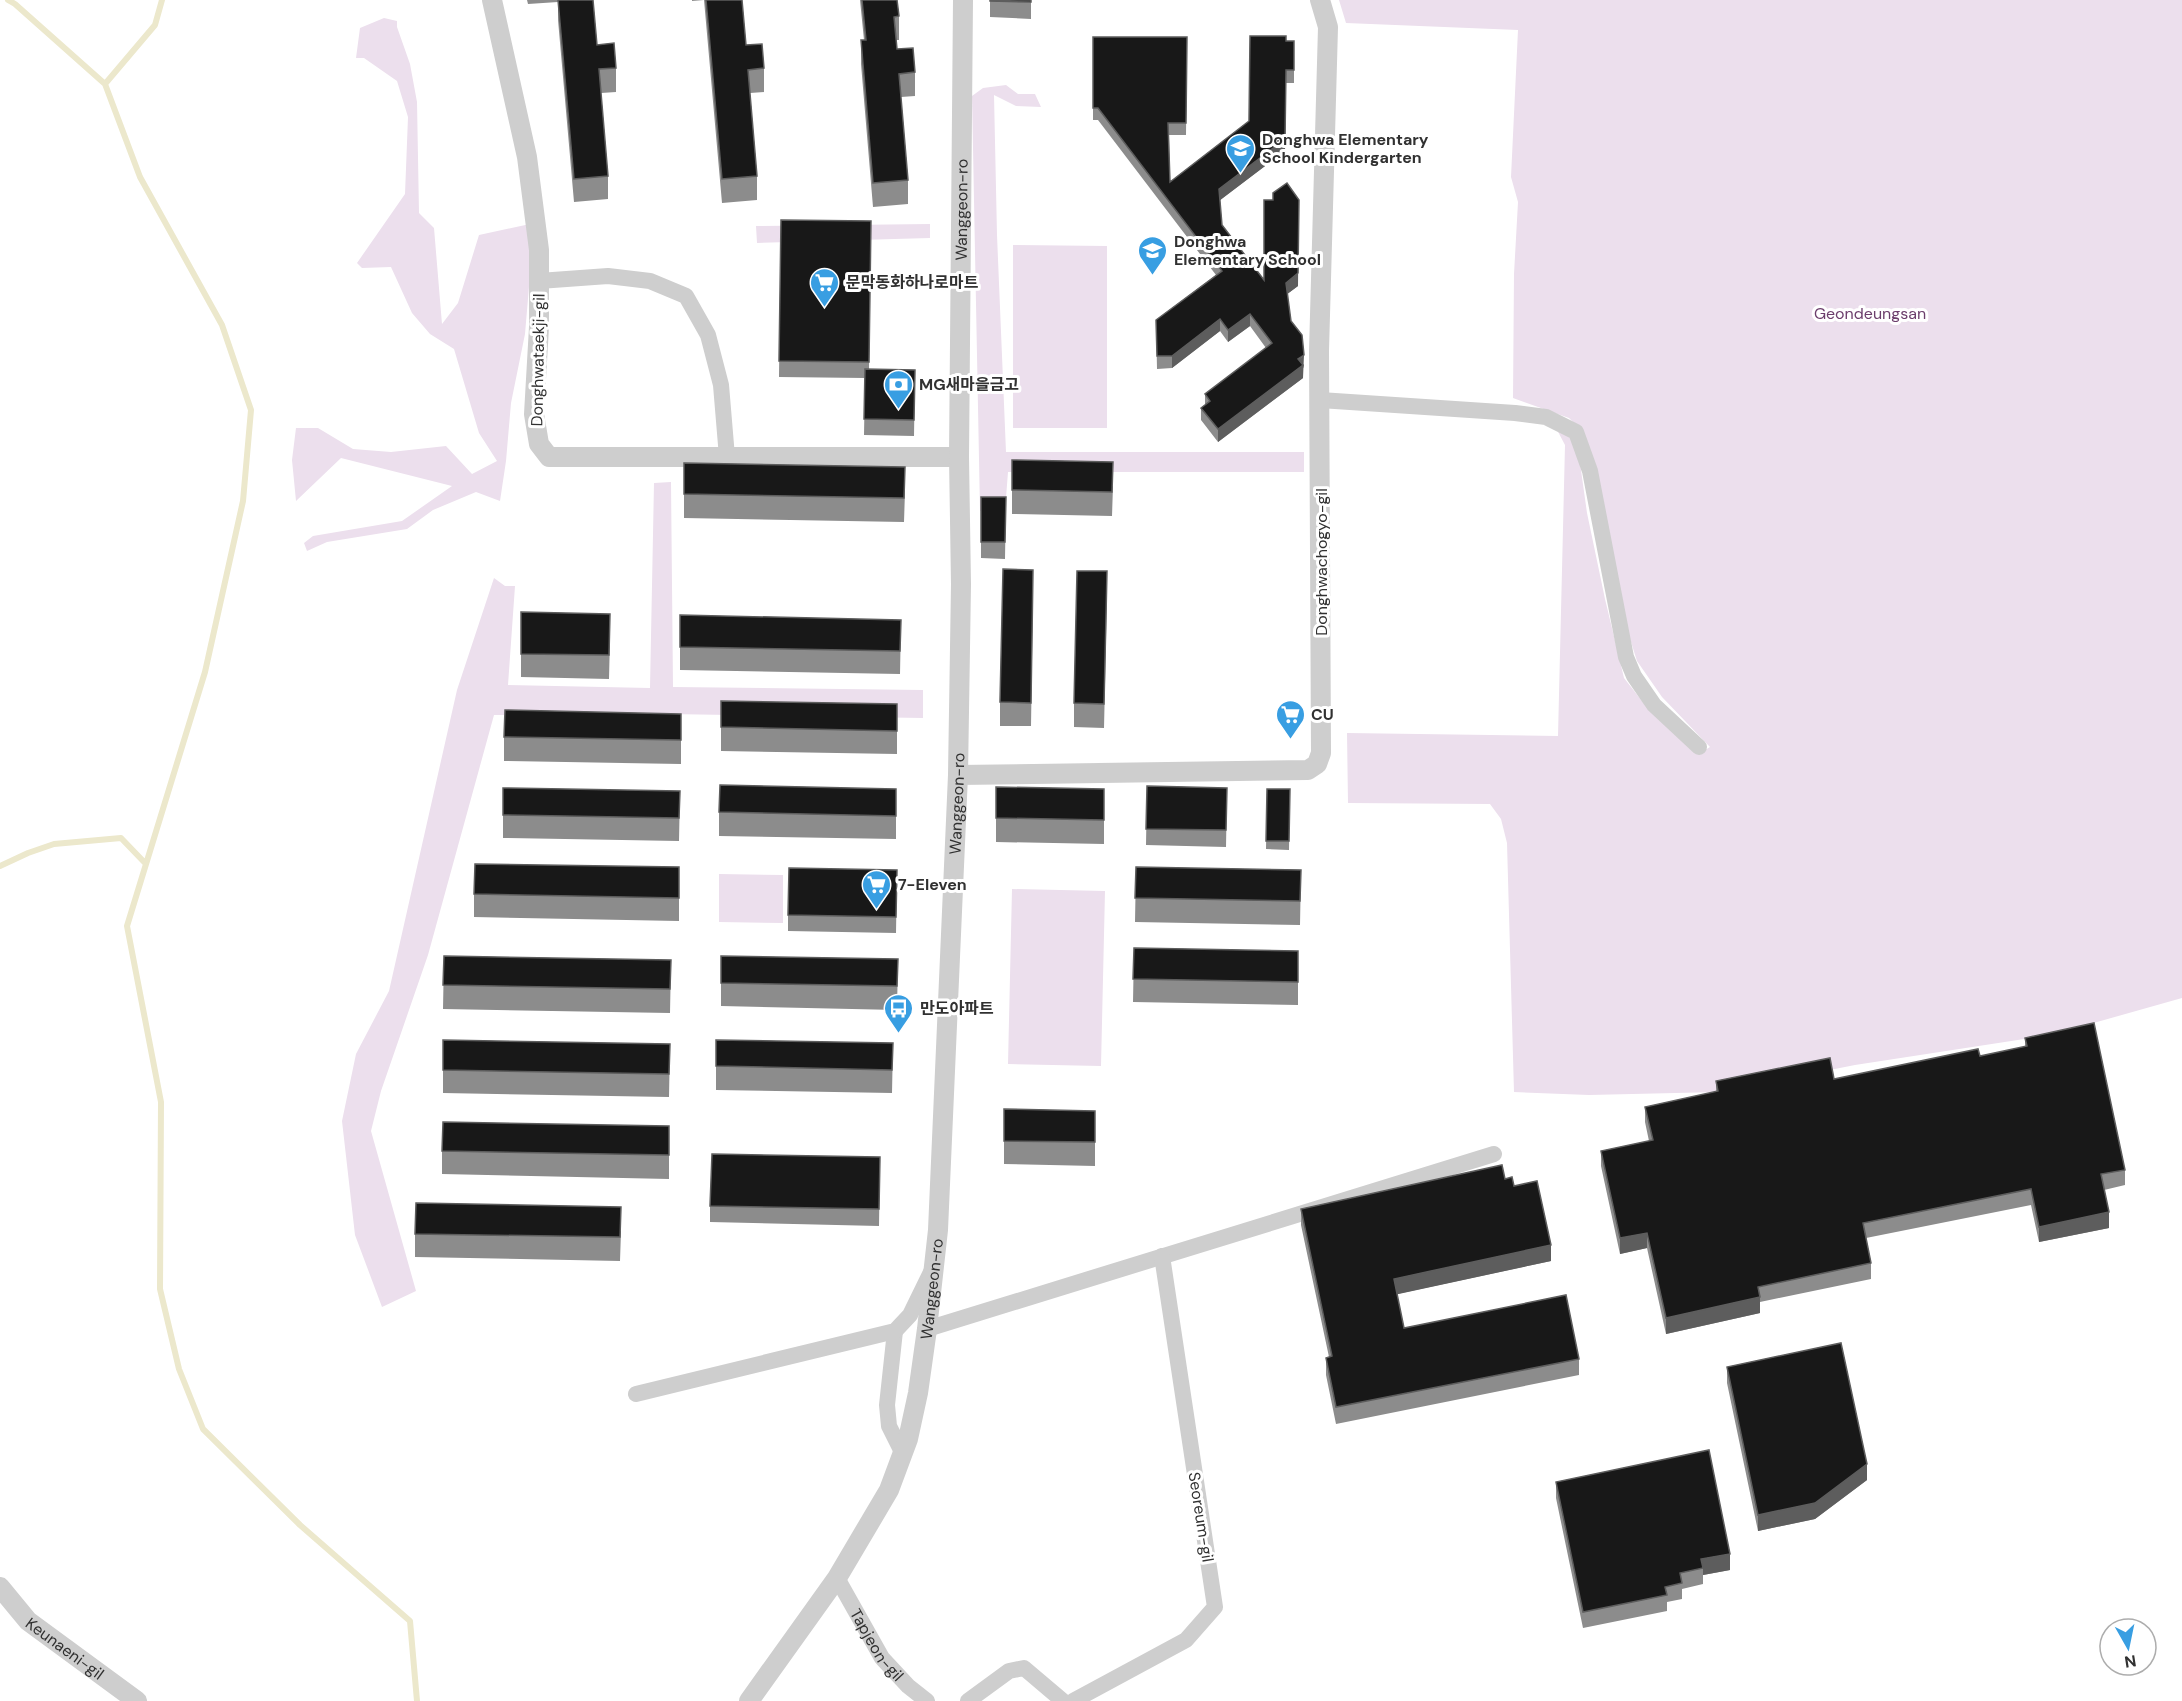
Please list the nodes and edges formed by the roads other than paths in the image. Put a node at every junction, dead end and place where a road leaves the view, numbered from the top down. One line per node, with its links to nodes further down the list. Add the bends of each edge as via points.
1 (492, 0): 4 (street, Donghwataekji-gil, via 527,157)
2 (963, 0): 7 (street, Wanggeon-ro)
3 (1320, 0): 5 (street, Donghwachogyo-gil, via 1328,27)
4 (539, 281): 6 (street, via 608,276 650,281 686,296 708,335 721,385); 6 (street, Donghwataekji-gil, via 534,414 539,444 549,456)
5 (1320, 400): 8 (street, via 1515,413 1546,417 1576,432 1590,471 1626,657 1654,705); 9 (street, Donghwachogyo-gil, via 1321,753 1317,765 1308,770)
6 (727, 457): 7 (street, Donghwataekji-gil)
7 (958, 457): 9 (street, Wanggeon-ro)
8 (1699, 747)
9 (958, 775): 12 (street, Wanggeon-ro)
10 (1494, 1154): 11 (street)
11 (1162, 1256): 13 (street); 24 (street, Seoreum-gil, via 1215,1607 1186,1640)
12 (934, 1266): 13 (street, Wanggeon-ro); 14 (street, via 910,1315)
13 (927, 1329): 16 (street, Wanggeon-ro, via 918,1393)
14 (895, 1331): 15 (street); 16 (street, via 887,1405 890,1426)
15 (636, 1394)
16 (903, 1454): 17 (street, Wanggeon-ro, via 889,1490)
17 (837, 1578): 20 (street, Wanggeon-ro); 21 (street, Tapjeon-gil, via 882,1658)
18 (0, 1587): 19 (street, Keunaeni-gil, via 28,1621)
19 (137, 1701)
20 (749, 1701)
21 (927, 1701)
22 (968, 1701): 23 (street, via 1009,1671 1024,1668)
23 (1063, 1701)
24 (1073, 1701)

